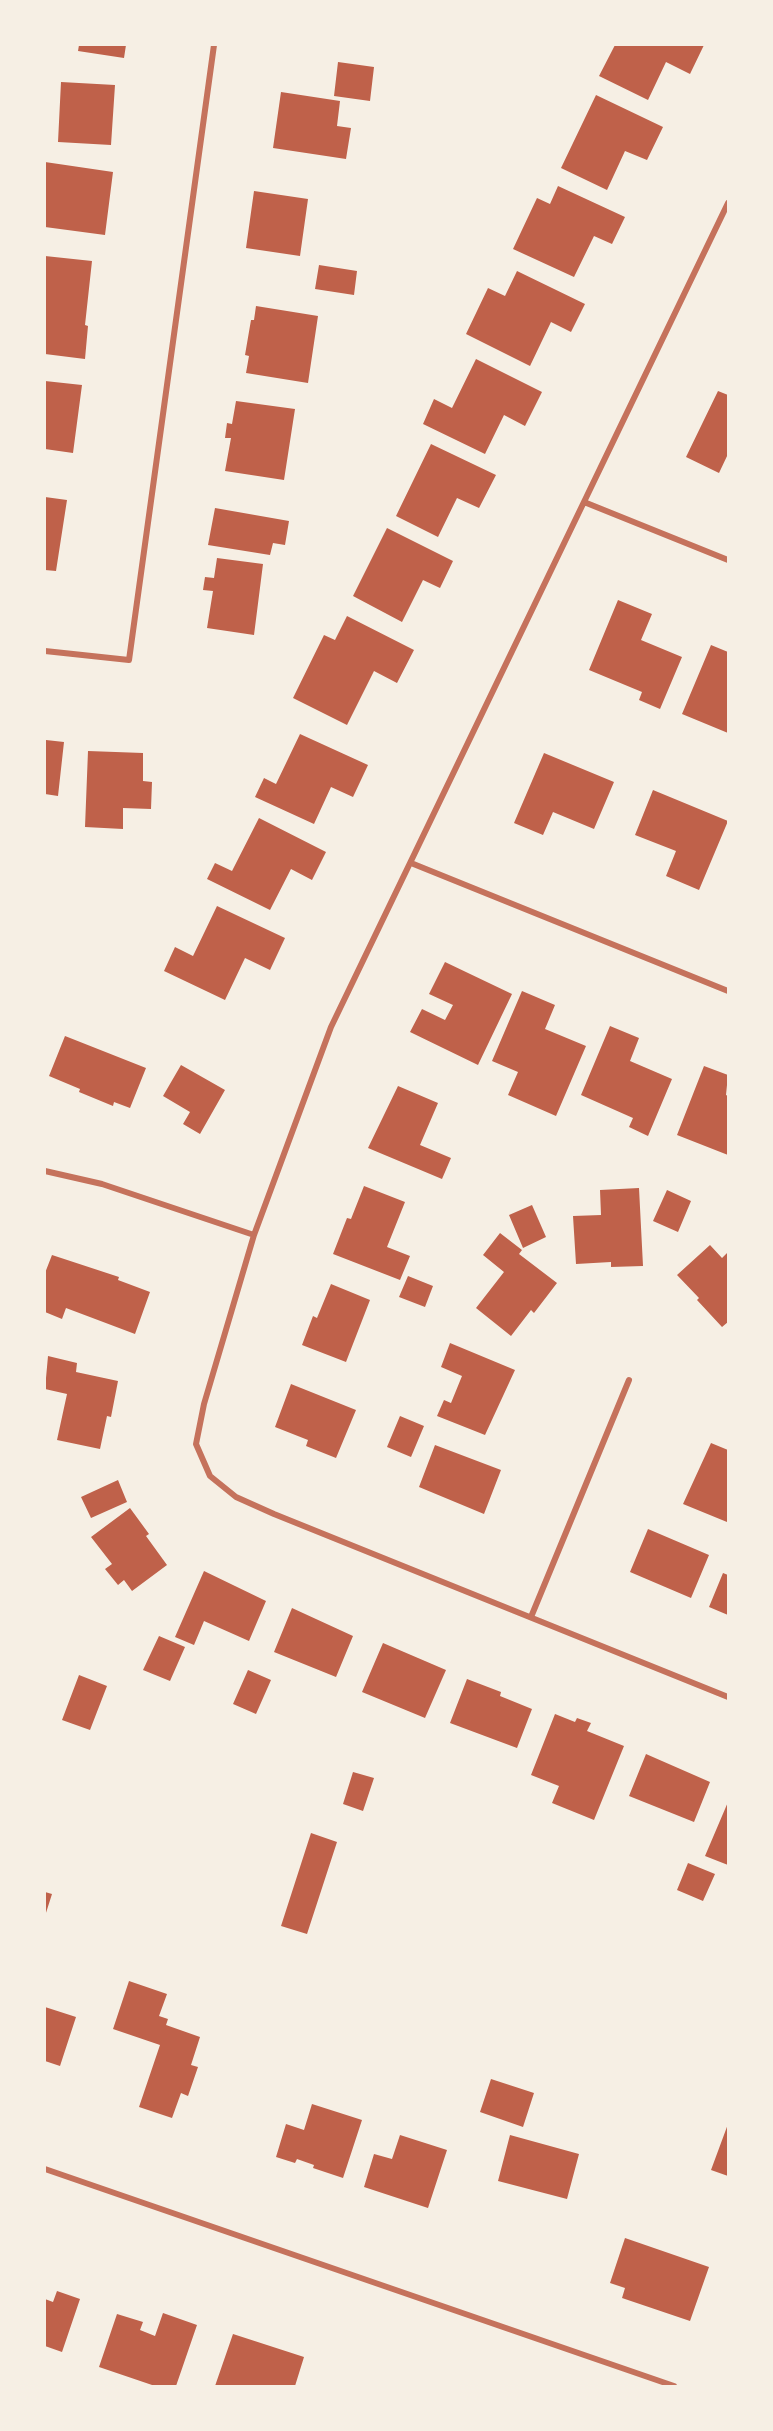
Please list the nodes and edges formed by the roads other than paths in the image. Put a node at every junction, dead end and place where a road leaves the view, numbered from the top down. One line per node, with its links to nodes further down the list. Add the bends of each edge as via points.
1 (214, 45): 5 (street, via 129,660)
2 (728, 203): 3 (street)
3 (584, 502): 4 (street); 6 (street)
4 (728, 560)
5 (45, 651)
6 (411, 863): 7 (street); 9 (street, via 331,1027)
7 (728, 991)
8 (45, 1171): 9 (street, via 102,1184)
9 (254, 1235): 11 (street, via 196,1444 210,1476 236,1497 274,1514)
10 (629, 1380): 11 (street)
11 (531, 1617): 12 (street)
12 (728, 1697)
13 (45, 2169): 14 (street)
14 (674, 2386)

